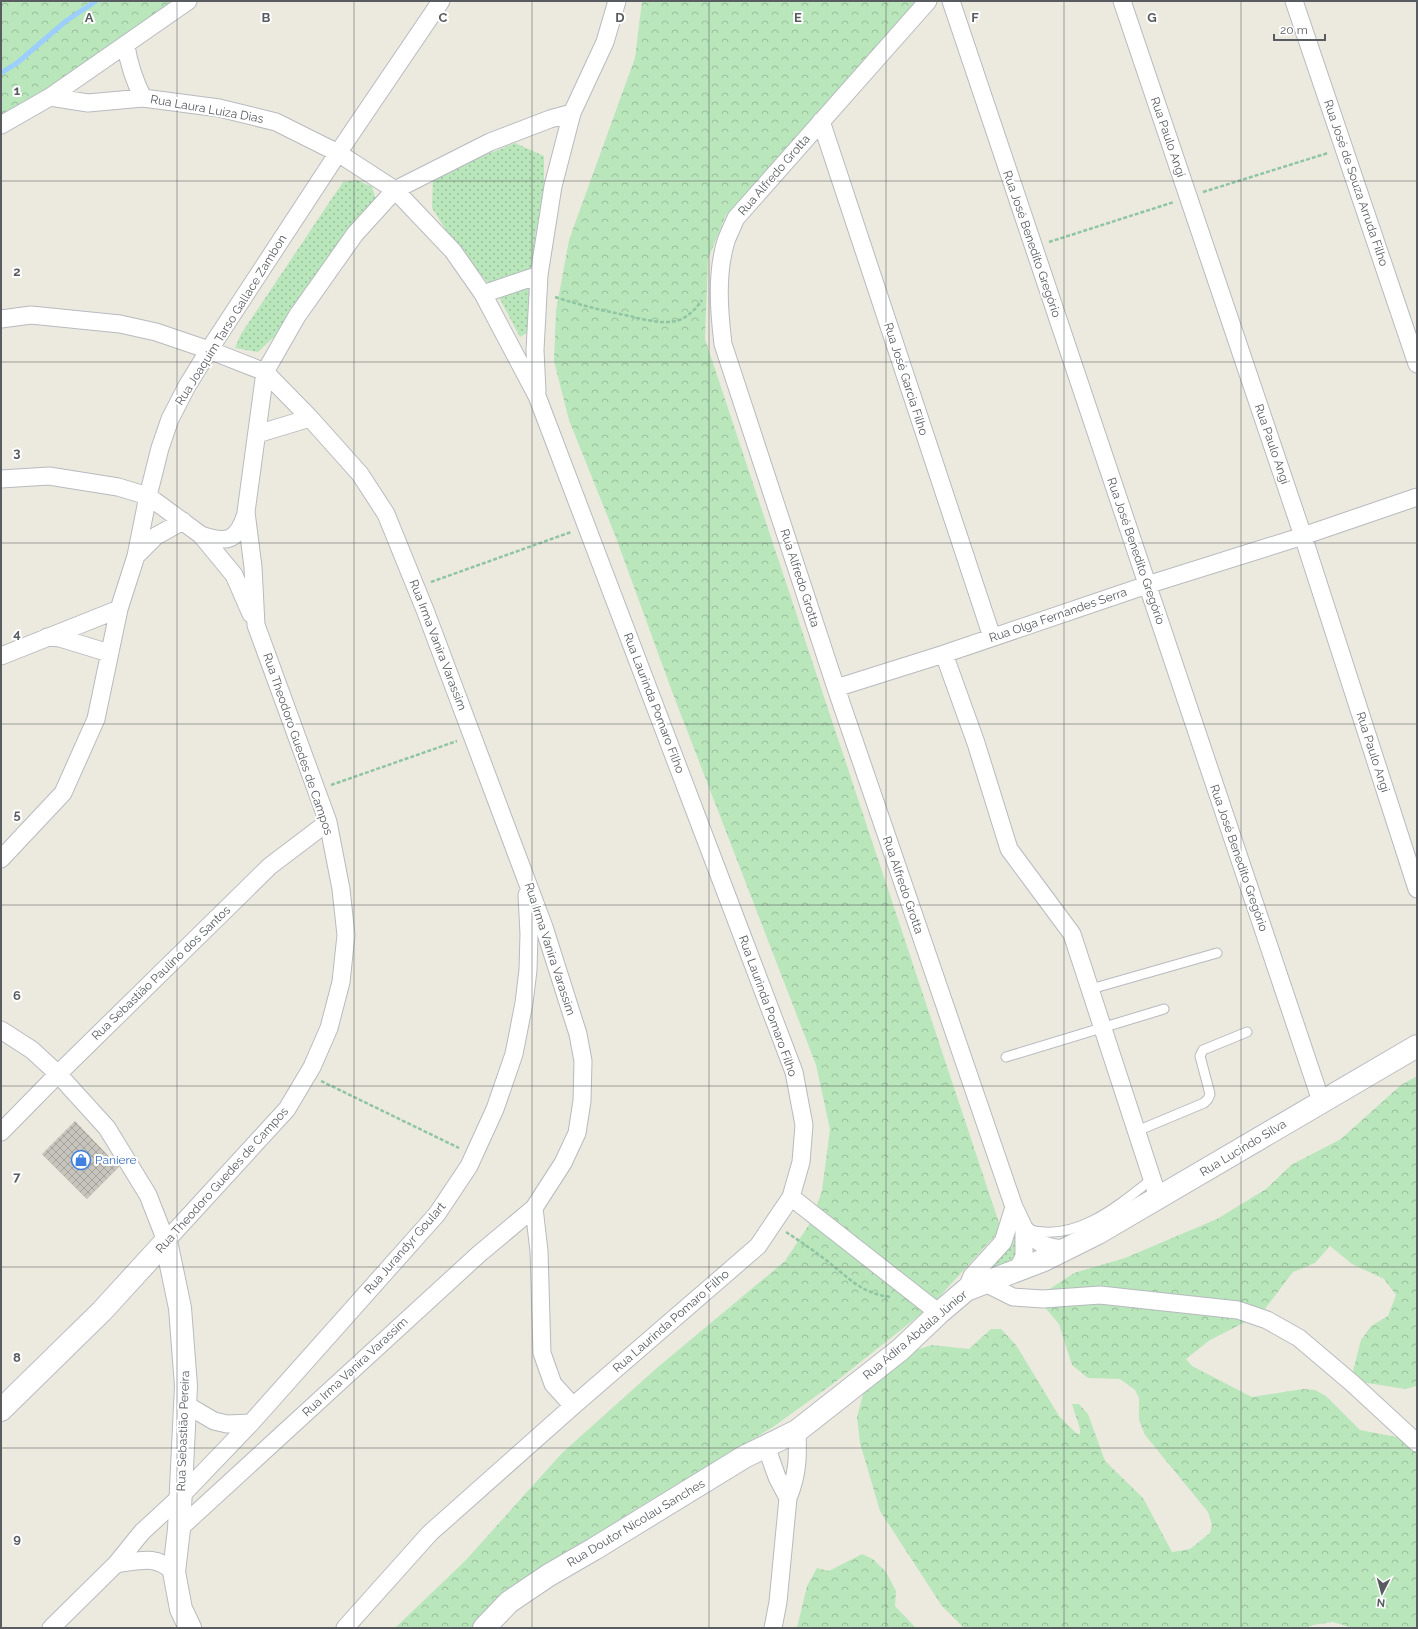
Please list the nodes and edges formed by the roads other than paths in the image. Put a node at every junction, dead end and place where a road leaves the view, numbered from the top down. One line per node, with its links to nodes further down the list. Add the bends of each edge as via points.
1 (188, 1): 8 (street)
2 (441, 1): 14 (street, Rua Joaquim Tarso Gallace Zambon)
3 (617, 1): 11 (street, Rua Laurinda Pomaro Filho, via 605,42)
4 (928, 1): 12 (street, Rua Alfredo Grotta)
5 (951, 1): 36 (street, Rua José Benedito Gregório)
6 (1122, 1): 32 (street, Rua Paulo Angi)
7 (1294, 1): 19 (street, Rua José de Souza Arruda Filho)
8 (126, 46): 9 (street); 10 (street, via 134,81)
9 (50, 98): 10 (street, Rua Laura Luiza Dias, via 88,103); 13 (street)
10 (143, 98): 14 (street, Rua Laura Luiza Dias, via 219,108 276,122)
11 (572, 114): 15 (street, Rua Theodoro Guedes de Campos, via 550,119 490,142); 16 (street, Rua Laurinda Pomaro Filho, via 553,186)
12 (820, 121): 40 (street, Rua José Garcia Filho); 44 (street, Rua Alfredo Grotta, via 736,218 726,240 719,309 723,344)
13 (1, 125)
14 (338, 153): 15 (street, Rua Laura Luiza Dias); 20 (street, Rua Joaquim Tarso Gallace Zambon)
15 (395, 190): 17 (street, Rua Laurinda Pomaro Filho, via 453,251); 22 (street, Rua Theodoro Guedes de Campos, via 355,234 297,316)
16 (539, 275): 17 (street); 23 (street, Rua Laurinda Pomaro Filho, via 535,350)
17 (483, 294): 23 (street, Rua Laurinda Pomaro Filho)
18 (1, 319): 20 (street, Rua Irma Vanira Varassim, via 31,315 120,324 156,332)
19 (1411, 326): 21 (street, Rua José de Souza Arruda Filho)
20 (209, 350): 22 (street, Rua Irma Vanira Varassim); 27 (street, Rua Joaquim Tarso Gallace Zambon, via 170,419)
21 (1417, 364)
22 (265, 372): 24 (street, Rua Irma Vanira Varassim); 25 (street, Rua Theodoro Guedes de Campos)
23 (537, 396): 62 (street, Rua Laurinda Pomaro Filho, via 794,1072 804,1126 801,1162)
24 (310, 418): 25 (street); 47 (street, Rua Irma Vanira Varassim, via 360,474 386,514)
25 (257, 434): 29 (street, Rua Theodoro Guedes de Campos)
26 (1, 479): 27 (street, via 49,476 111,486)
27 (148, 496): 30 (street); 33 (street, Rua Joaquim Tarso Gallace Zambon)
28 (1417, 497): 32 (street, Rua Olga Fernandes Serra)
29 (246, 512): 31 (street, via 237,535 229,539 214,540); 34 (street, Rua Theodoro Guedes de Campos)
30 (183, 521): 31 (street); 33 (street, via 156,536)
31 (201, 535): 35 (street)
32 (1303, 536): 36 (street, Rua Olga Fernandes Serra); 48 (street, Rua Paulo Angi)
33 (136, 556): 37 (street, Rua Joaquim Tarso Gallace Zambon)
34 (253, 567): 35 (street, via 247,574); 38 (street, Rua Theodoro Guedes de Campos)
35 (234, 575): 38 (street)
36 (1147, 585): 40 (street, Rua Olga Fernandes Serra); 58 (street, Rua José Benedito Gregório)
37 (119, 609): 39 (street); 41 (street, Rua Joaquim Tarso Gallace Zambon)
38 (256, 625): 45 (street, Rua Theodoro Guedes de Campos)
39 (46, 637): 41 (street, via 60,638); 43 (street)
40 (992, 637): 42 (street, Rua Olga Fernandes Serra)
41 (109, 653): 46 (street, Rua Joaquim Tarso Gallace Zambon, via 96,719 63,793)
42 (944, 654): 44 (street, Rua Olga Fernandes Serra); 50 (street, via 976,743 1009,849 1072,934)
43 (1, 656)
44 (836, 688): 63 (street, Rua Alfredo Grotta)
45 (328, 822): 57 (street, Rua Sebastião Paulino dos Santos, via 270,866); 66 (street, Rua Theodoro Guedes de Campos, via 341,889 346,935 341,982 329,1028 308,1074 287,1109)
46 (1, 859)
47 (526, 879): 64 (street, Rua Irma Vanira Varassim, via 578,1034 583,1061 582,1101 577,1133 563,1163); 75 (street, Rua Jurandyr Goulart, via 528,970 514,1054 495,1109 469,1166 437,1214)
48 (1417, 889)
49 (1217, 953): 50 (lane)
50 (1091, 989): 52 (street)
51 (1164, 1009): 52 (lane)
52 (1103, 1027): 56 (lane); 59 (street)
53 (1, 1030): 57 (street, Rua Sebastião Pereira, via 32,1050)
54 (1247, 1032): 59 (lane, via 1203,1050 1200,1056 1210,1094 1204,1103)
55 (1417, 1046): 58 (street, Rua Lucindo Silva)
56 (1006, 1057)
57 (58, 1074): 60 (street, Rua Sebastião Paulino dos Santos); 66 (street, Rua Sebastião Pereira, via 107,1128 148,1195)
58 (1320, 1101): 61 (street, Rua Lucindo Silva)
59 (1137, 1131): 61 (street)
60 (1, 1132)
61 (1156, 1188): 65 (lane, via 1124,1201 1096,1219 1066,1231 1047,1233); 67 (street, Rua Lucindo Silva, via 1098,1233)
62 (791, 1197): 71 (street); 73 (street, Rua Laurinda Pomaro Filho, via 758,1246)
63 (1014, 1207): 65 (street, Rua Alfredo Grotta); 70 (street, via 1003,1242 972,1276)
64 (534, 1208): 73 (street, via 539,1251 542,1353 553,1384); 81 (street, Rua Irma Vanira Varassim, via 479,1254)
65 (1024, 1228): 67 (street, via 1035,1241 1051,1248); 69 (street, Rua Alfredo Grotta, via 1024,1256)
66 (166, 1241): 72 (street, Rua Sebastião Pereira, via 180,1308); 74 (street, Rua Theodoro Guedes de Campos, via 102,1311)
67 (1068, 1249): 68 (street, Rua Lucindo Silva)
68 (1044, 1260): 69 (street, Rua Adira Abdala Júnior)
69 (1017, 1271): 70 (street, Rua Adira Abdala Júnior)
70 (975, 1287): 71 (street, Rua Adira Abdala Júnior); 77 (street, via 1013,1297 1043,1299 1100,1295 1238,1310 1267,1320 1299,1338)
71 (939, 1313): 76 (street, Rua Adira Abdala Júnior, via 900,1350)
72 (185, 1404): 75 (street, via 214,1421 227,1424); 79 (street, Rua Sebastião Pereira)
73 (573, 1406): 86 (street, Rua Laurinda Pomaro Filho, via 430,1533)
74 (1, 1410)
75 (251, 1423): 79 (street, Rua Jurandyr Goulart)
76 (797, 1431): 78 (street, Rua Doutor Nicolau Sanches); 80 (street, via 798,1458)
77 (1417, 1443)
78 (766, 1446): 80 (street); 87 (street, Rua Doutor Nicolau Sanches, via 549,1575 509,1602)
79 (181, 1496): 81 (street, Rua Sebastião Pereira); 82 (street, Rua Jurandyr Goulart, via 142,1532)
80 (788, 1498): 88 (street)
81 (179, 1529): 83 (street, Rua Sebastião Pereira)
82 (116, 1564): 83 (street, via 153,1560 165,1564); 84 (street, Rua Jurandyr Goulart)
83 (174, 1572): 85 (street, Rua Sebastião Pereira, via 181,1609)
84 (51, 1628)
85 (190, 1628)
86 (345, 1628)
87 (484, 1628)
88 (773, 1628)

